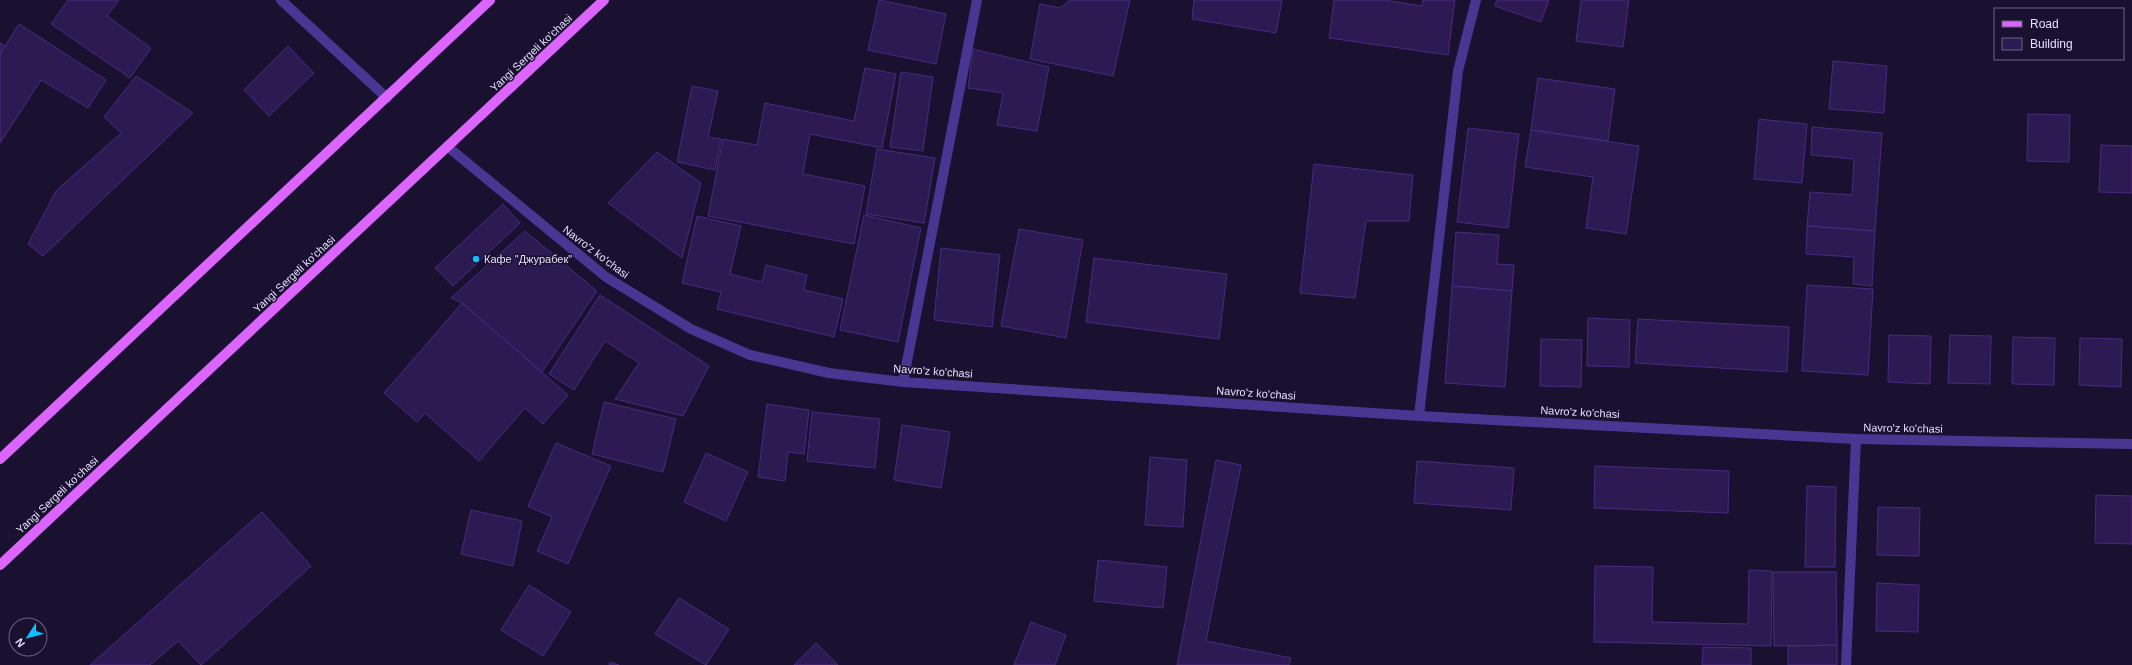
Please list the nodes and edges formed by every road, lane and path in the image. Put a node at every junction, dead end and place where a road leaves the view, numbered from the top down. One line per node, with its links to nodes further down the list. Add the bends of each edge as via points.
1 (281, 0): 6 (street)
2 (490, 0): 6 (main road)
3 (604, 0): 7 (main road, Yangi Sergeli ko'chasi)
4 (977, 0): 8 (street)
5 (1476, 0): 9 (street, via 1458,70)
6 (387, 98): 12 (main road)
7 (448, 147): 8 (street, Navro'z ko'chasi, via 606,277 691,329 750,355 829,373); 13 (main road, Yangi Sergeli ko'chasi)
8 (903, 382): 9 (street, Navro'z ko'chasi)
9 (1419, 416): 10 (street, Navro'z ko'chasi)
10 (1856, 439): 11 (street, Navro'z ko'chasi); 14 (street)
11 (2132, 444)
12 (0, 459)
13 (0, 565)
14 (1846, 665)

